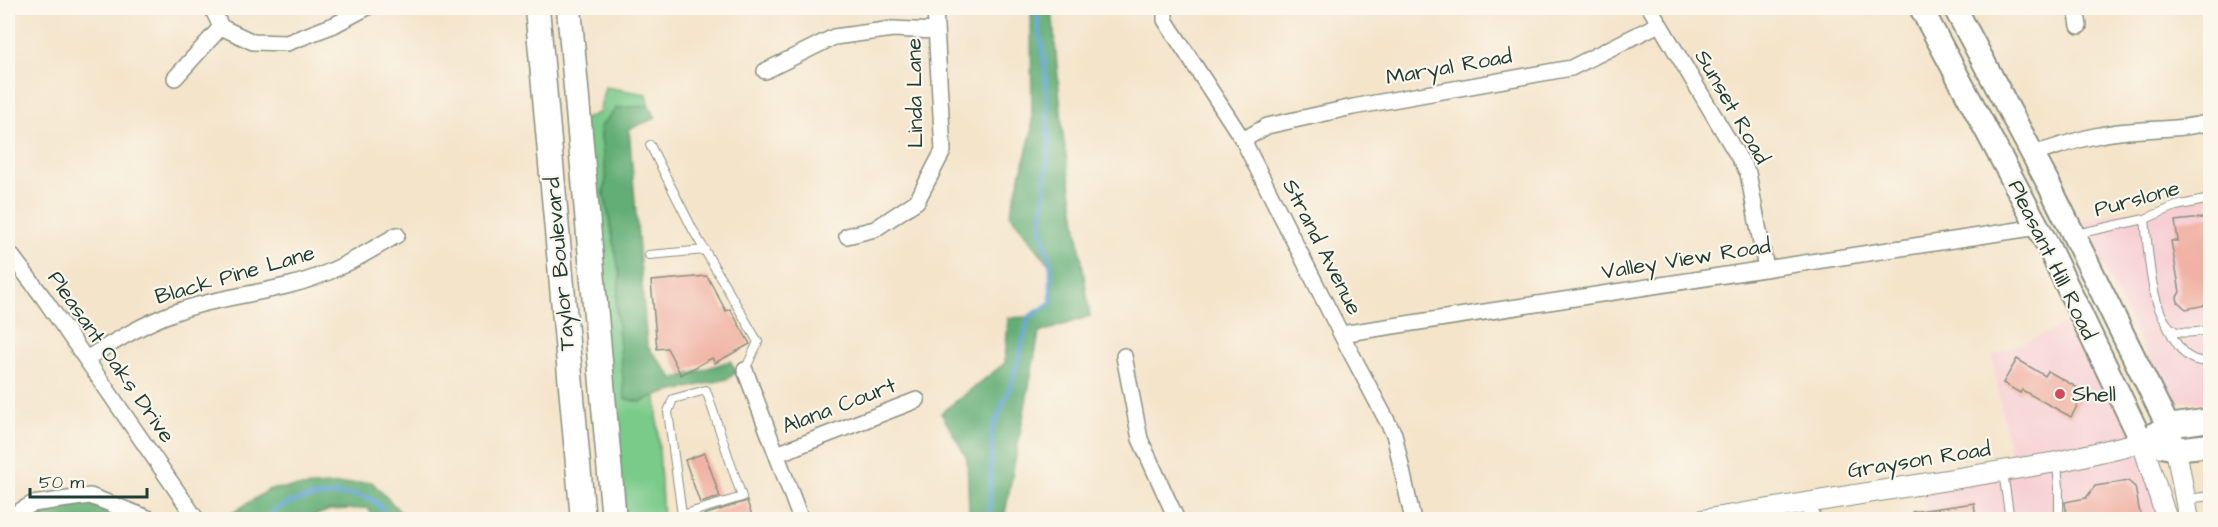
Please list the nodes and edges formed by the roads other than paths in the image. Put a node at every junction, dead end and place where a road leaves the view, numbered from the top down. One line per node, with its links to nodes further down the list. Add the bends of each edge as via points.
1 (213, 8): 13 (street)
2 (366, 8): 13 (street, via 287,43 253,42)
3 (537, 8): 54 (main road, Taylor Boulevard)
4 (569, 8): 55 (main road, Taylor Boulevard)
5 (934, 8): 14 (street, Linda Lane)
6 (1165, 8): 18 (street, Strand Avenue, via 1166,20)
7 (1650, 8): 11 (street, Sunset Road)
8 (1921, 8): 23 (main road, Pleasant Hill Road)
9 (1955, 8): 20 (main road, Pleasant Hill Road)
10 (2076, 8): 12 (street)
11 (1659, 24): 18 (street, Maryal Road, via 1571,68 1353,107 1268,126); 30 (street, Sunset Road, via 1748,173)
12 (2079, 26)
13 (221, 27): 16 (street)
14 (936, 31): 15 (street, via 893,29 834,37); 26 (street, Linda Lane, via 943,151 917,201 875,229)
15 (765, 71)
16 (175, 78)
17 (2211, 122): 20 (street, via 2100,135)
18 (1243, 140): 33 (street, Strand Avenue)
19 (650, 146): 27 (lane)
20 (2033, 154): 25 (main road, Pleasant Hill Road)
21 (2211, 199): 22 (lane, Purslone, via 2176,206)
22 (2145, 219): 25 (lane, Purslone); 31 (lane, via 2155,300)
23 (2038, 227): 30 (street, Valley View Road); 41 (main road, Pleasant Hill Road)
24 (397, 235): 35 (street, Black Pine Lane, via 348,264 293,285 171,313)
25 (2074, 235): 40 (main road, Pleasant Hill Road)
26 (847, 236)
27 (705, 250): 29 (lane); 37 (lane, via 758,342)
28 (8, 251): 35 (street, Pleasant Oaks Drive)
29 (649, 255)
30 (1766, 269): 33 (street, Valley View Road)
31 (2166, 324): 32 (lane, via 2177,332); 36 (lane, via 2189,358)
32 (2211, 330)
33 (1341, 334): 58 (street, Strand Avenue, via 1394,434)
34 (1124, 356): 57 (street, via 1140,440)
35 (86, 359): 53 (street, Pleasant Oaks Drive)
36 (2211, 361)
37 (745, 370): 44 (street)
38 (917, 400): 44 (street, Alana Court)
39 (2211, 420): 40 (main road)
40 (2168, 426): 41 (main road); 43 (street, Pleasant Hill Road)
41 (2142, 442): 43 (main road); 45 (street, Grayson Road); 62 (street, Pleasant Hill Road)
42 (2211, 445): 43 (main road)
43 (2176, 449): 48 (street, Pleasant Hill Road)
44 (777, 453): 56 (street)
45 (2056, 462): 46 (street, Grayson Road); 61 (lane)
46 (2002, 471): 49 (street, Grayson Road); 60 (lane)
47 (2211, 496): 48 (lane)
48 (2186, 500): 63 (street, Pleasant Hill Road)
49 (1810, 510): 59 (street, Grayson Road)
50 (683, 517): 50 (lane, via 668,412 673,399 706,390 742,497)
51 (8, 518): 52 (street, via 32,504 90,496)
52 (153, 519)
53 (197, 519)
54 (583, 519)
55 (614, 519)
56 (801, 519)
57 (1177, 519)
58 (1413, 519)
59 (1702, 519)
60 (2010, 519)
61 (2059, 519)
62 (2167, 519)
63 (2189, 519)

